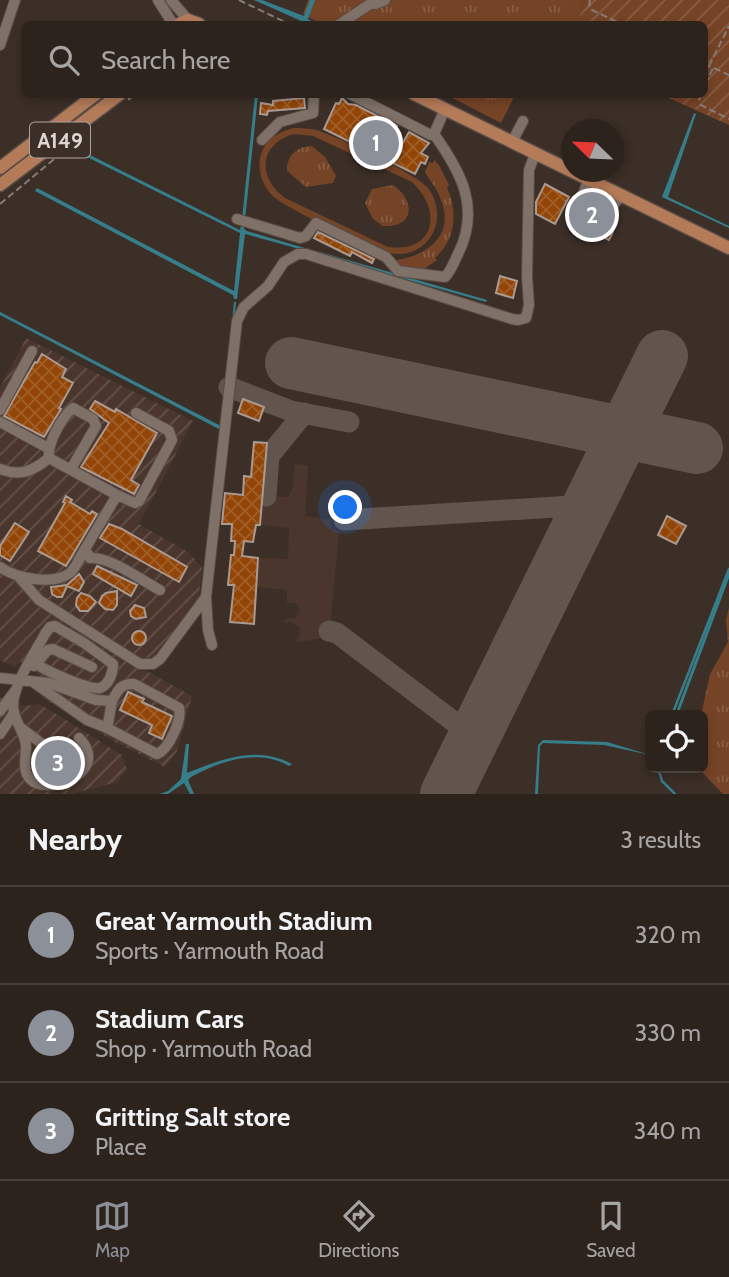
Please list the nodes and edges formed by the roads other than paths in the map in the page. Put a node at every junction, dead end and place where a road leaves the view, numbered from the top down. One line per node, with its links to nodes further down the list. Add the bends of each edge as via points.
1 (15, 0): 9 (street)
2 (158, 0): 6 (street)
3 (171, 0): 7 (street)
4 (386, 0): 5 (street)
5 (372, 1): 8 (street)
6 (171, 21)
7 (187, 21)
8 (344, 21)
9 (0, 45)
10 (91, 98): 22 (main road, A149)
11 (314, 98): 18 (street, via 313,113 280,122)
12 (358, 98): 17 (street)
13 (422, 98): 15 (main road)
14 (122, 99): 25 (main road, A149)
15 (445, 109): 17 (street); 19 (main road)
16 (523, 121): 19 (street)
17 (434, 134): 27 (street, via 467,195 468,228 444,277 398,271 386,257 316,223 300,238)
18 (262, 140)
19 (513, 142): 20 (main road)
20 (535, 154): 21 (main road); 41 (street, via 529,170 526,318 512,319 298,254 284,262 268,286 244,307 237,321)
21 (561, 167)
22 (0, 168)
23 (587, 182): 26 (street, via 580,204 602,217)
24 (592, 182): 26 (main road)
25 (0, 187)
26 (620, 196): 28 (main road)
27 (237, 219)
28 (729, 248)
29 (32, 351): 30 (street)
30 (0, 410)
31 (136, 413): 36 (street, via 169,431 172,439 139,501)
32 (0, 422): 33 (street)
33 (48, 453): 34 (street, via 34,470 16,475); 35 (street); 35 (street, via 71,408 93,419 96,426)
34 (0, 469)
35 (71, 469): 36 (street)
36 (117, 495): 37 (street)
37 (85, 550): 39 (street, via 71,572 58,578); 40 (street, via 90,558 108,561)
38 (0, 567): 39 (street)
39 (19, 577): 41 (street, via 39,600 139,664 160,659)
40 (160, 590)
41 (206, 597): 42 (street)
42 (212, 645)
43 (36, 664): 44 (street, via 54,649); 46 (street); 46 (street, via 96,688 105,685 113,669 110,660 55,625 45,634)
44 (92, 667)
45 (0, 678): 46 (street)
46 (23, 682): 47 (street, via 49,683); 48 (street); 49 (street); 51 (street)
47 (112, 701): 51 (street); 51 (street, via 120,687 134,684 178,708 180,716 165,748 157,754)
48 (0, 711)
49 (13, 713): 50 (street); 52 (street)
50 (21, 727): 53 (street, via 26,774 37,783 49,785 79,775 88,765 89,755); 54 (street)
51 (105, 727)
52 (0, 734)
53 (79, 738)
54 (45, 746)

